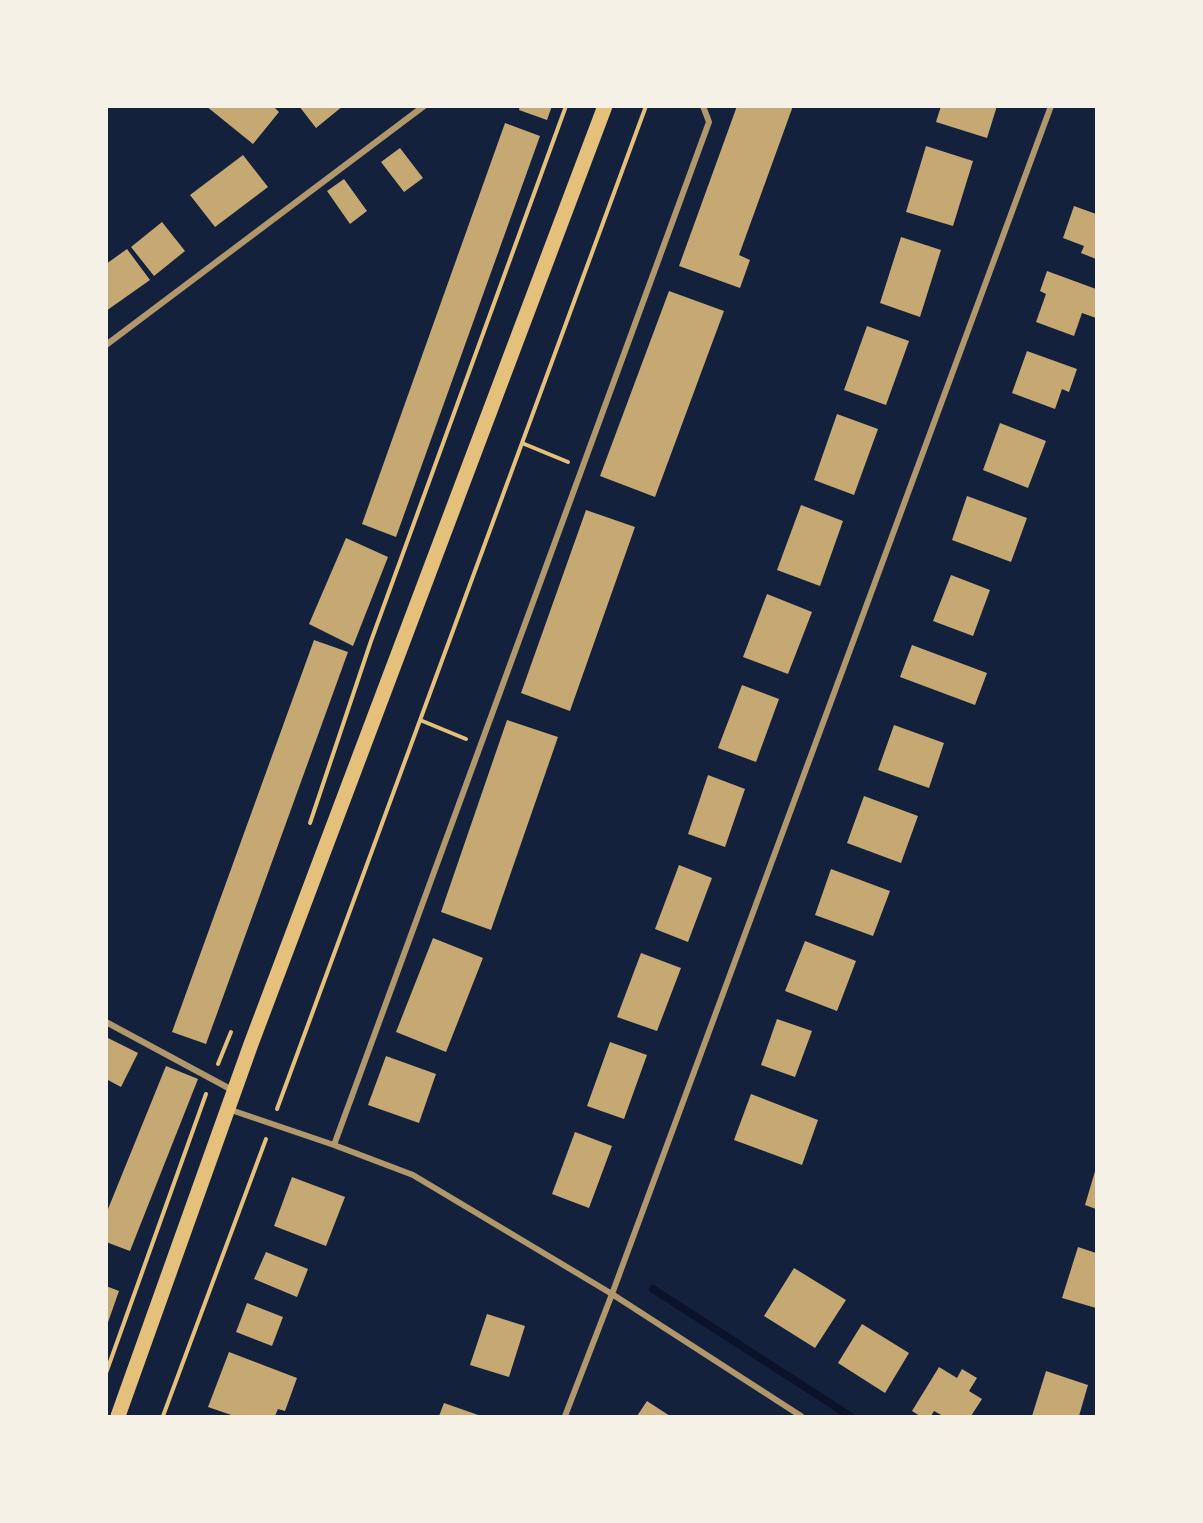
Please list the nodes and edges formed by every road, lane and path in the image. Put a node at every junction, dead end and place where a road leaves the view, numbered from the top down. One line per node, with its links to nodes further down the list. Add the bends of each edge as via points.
1 (424, 106): 7 (street)
2 (566, 106): 12 (path, via 371,641)
3 (605, 106): 16 (main road)
4 (646, 106): 8 (path)
5 (703, 106): 9 (street, via 709,122)
6 (1051, 106): 20 (street)
7 (106, 345)
8 (522, 443): 9 (path); 10 (path)
9 (582, 468): 11 (street)
10 (420, 720): 11 (path); 18 (path)
11 (482, 744): 19 (street)
12 (307, 831)
13 (106, 1022): 15 (street)
14 (233, 1026): 15 (path)
15 (212, 1079): 16 (street); 21 (path)
16 (234, 1092): 17 (main road)
17 (228, 1109): 18 (street); 22 (main road)
18 (271, 1124): 19 (street); 23 (path)
19 (334, 1145): 20 (street, via 412,1175)
20 (612, 1294): 24 (street); 25 (street)
21 (106, 1373)
22 (118, 1416)
23 (163, 1416)
24 (564, 1416)
25 (801, 1416)

